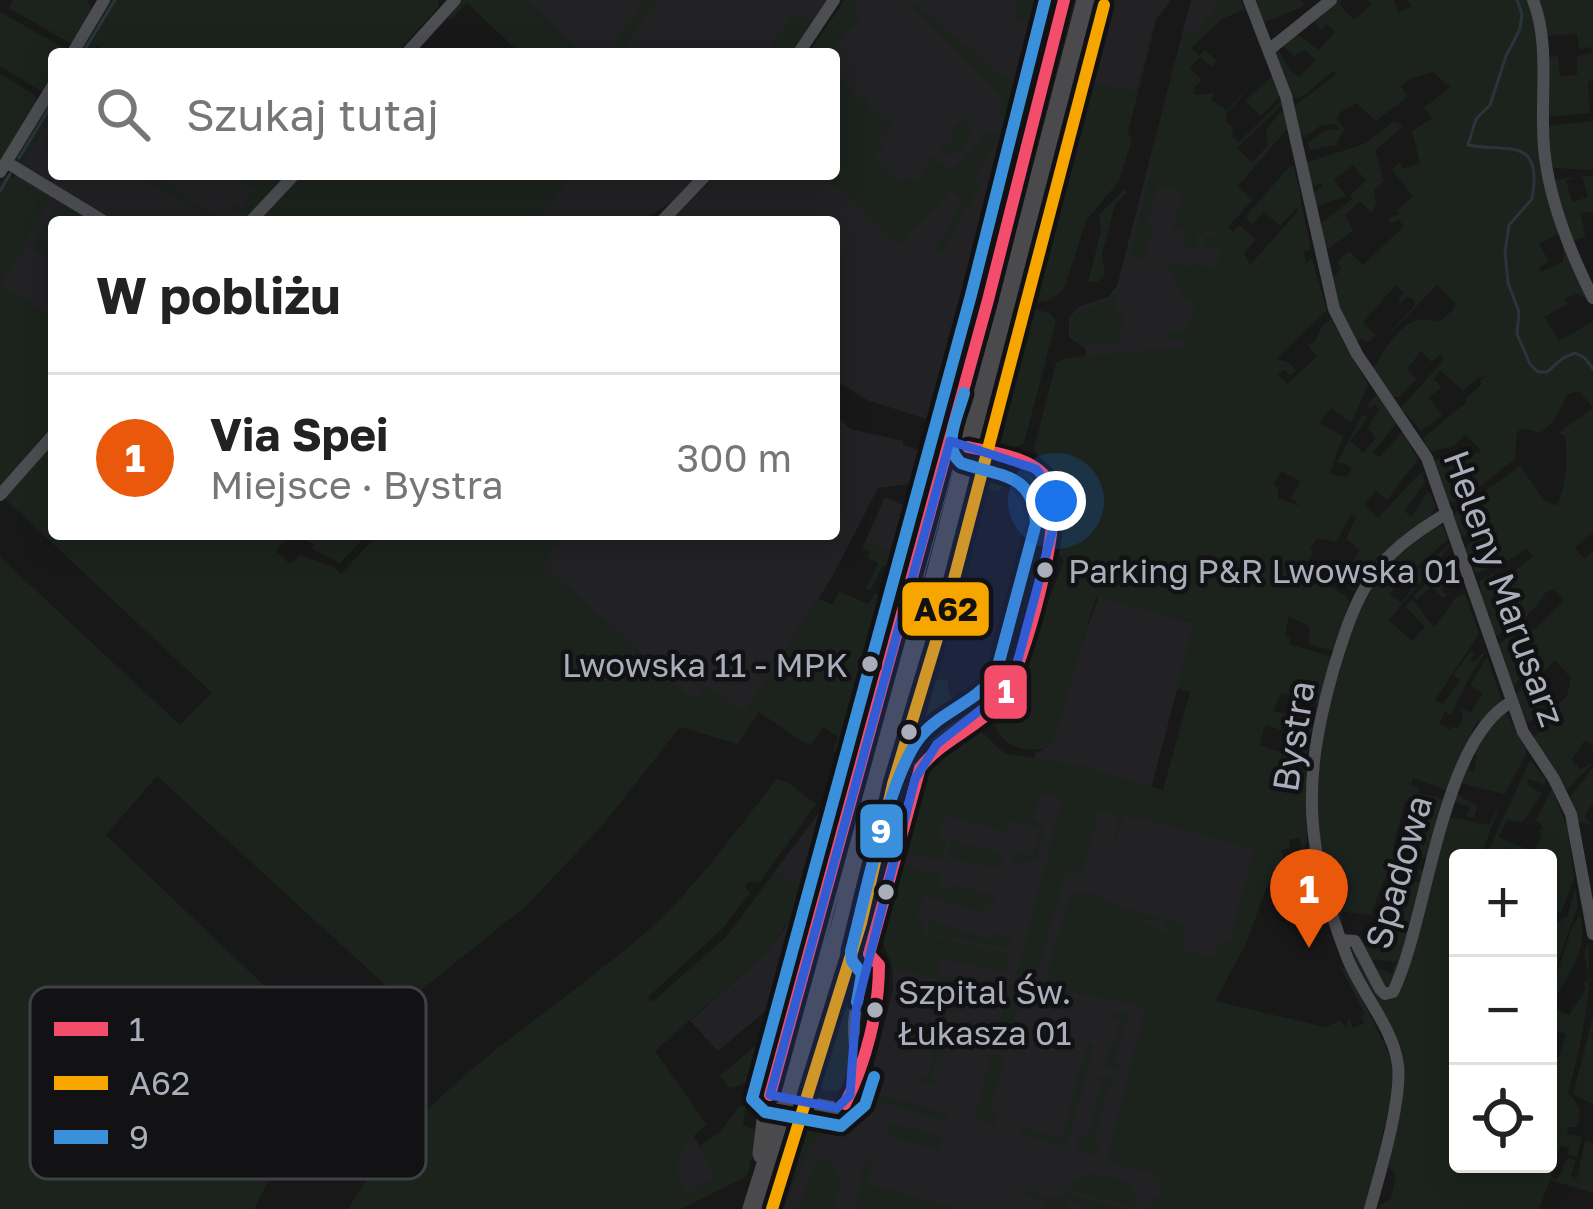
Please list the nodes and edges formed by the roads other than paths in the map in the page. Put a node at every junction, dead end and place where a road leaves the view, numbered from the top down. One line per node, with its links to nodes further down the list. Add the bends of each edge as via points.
1 (104, 0): 9 (street)
2 (455, 0): 10 (street)
3 (834, 0): 11 (street)
4 (1064, 0): 22 (main road)
5 (1087, 0): 22 (main road)
6 (1249, 0): 12 (street, Heleny Marusarz)
7 (1331, 0): 12 (street)
8 (1532, 0): 20 (street, via 1541,32 1548,175)
9 (76, 48)
10 (411, 48)
11 (802, 48)
12 (1270, 49): 24 (street, Heleny Marusarz, via 1334,309 1416,438)
13 (48, 94): 14 (street)
14 (3, 167): 17 (street)
15 (289, 180): 18 (street)
16 (701, 180): 19 (street)
17 (94, 216)
18 (256, 216)
19 (667, 216)
20 (1593, 298)
21 (48, 441): 23 (street)
22 (959, 444): 28 (main road, via 804,983); 28 (street, via 1029,465 1053,492 1054,525 1018,667 997,705 938,744 915,779 856,1010 850,1095 837,1108)
23 (0, 495)
24 (1447, 513): 25 (street, Heleny Marusarz); 27 (street, Bystra, via 1366,580 1315,738 1314,852)
25 (1511, 703): 26 (street, Heleny Marusarz, via 1571,814); 27 (street, Spadowa, via 1481,734 1454,788 1393,992 1380,989 1355,940)
26 (1593, 934)
27 (1341, 940): 30 (street, Bystra, via 1398,1066)
28 (779, 1097): 29 (main road)
29 (753, 1209)
30 (1370, 1209)

